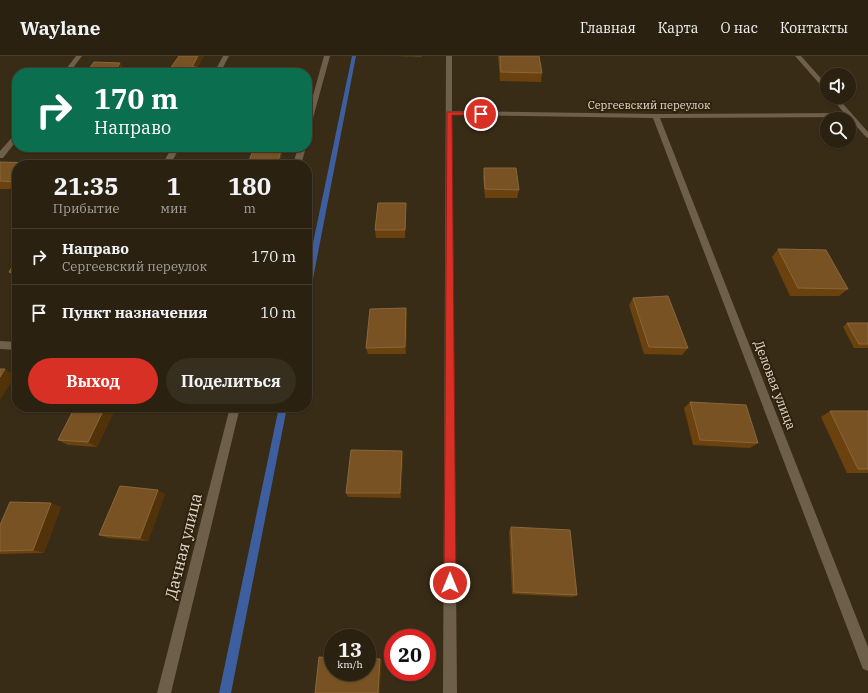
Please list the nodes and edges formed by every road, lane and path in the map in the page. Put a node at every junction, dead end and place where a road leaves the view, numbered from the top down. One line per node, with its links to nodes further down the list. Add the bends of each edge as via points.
1 (79, 56): 6 (street)
2 (226, 56): 7 (street)
3 (327, 56): 10 (street)
4 (449, 56): 12 (street)
5 (798, 56): 8 (street)
6 (70, 68)
7 (220, 68)
8 (820, 81)
9 (840, 104): 11 (street)
10 (312, 111)
11 (847, 112)
12 (449, 113): 14 (street, Сергеевский переулок); 24 (street)
13 (820, 115): 14 (street, Сергеевский переулок)
14 (656, 116): 22 (street, Деловая улица)
15 (856, 122): 16 (street)
16 (868, 136)
17 (12, 141): 18 (street)
18 (0, 156)
19 (0, 345): 20 (street)
20 (12, 346)
21 (234, 412): 23 (street, Дачная улица)
22 (868, 664)
23 (164, 693)
24 (450, 693)

